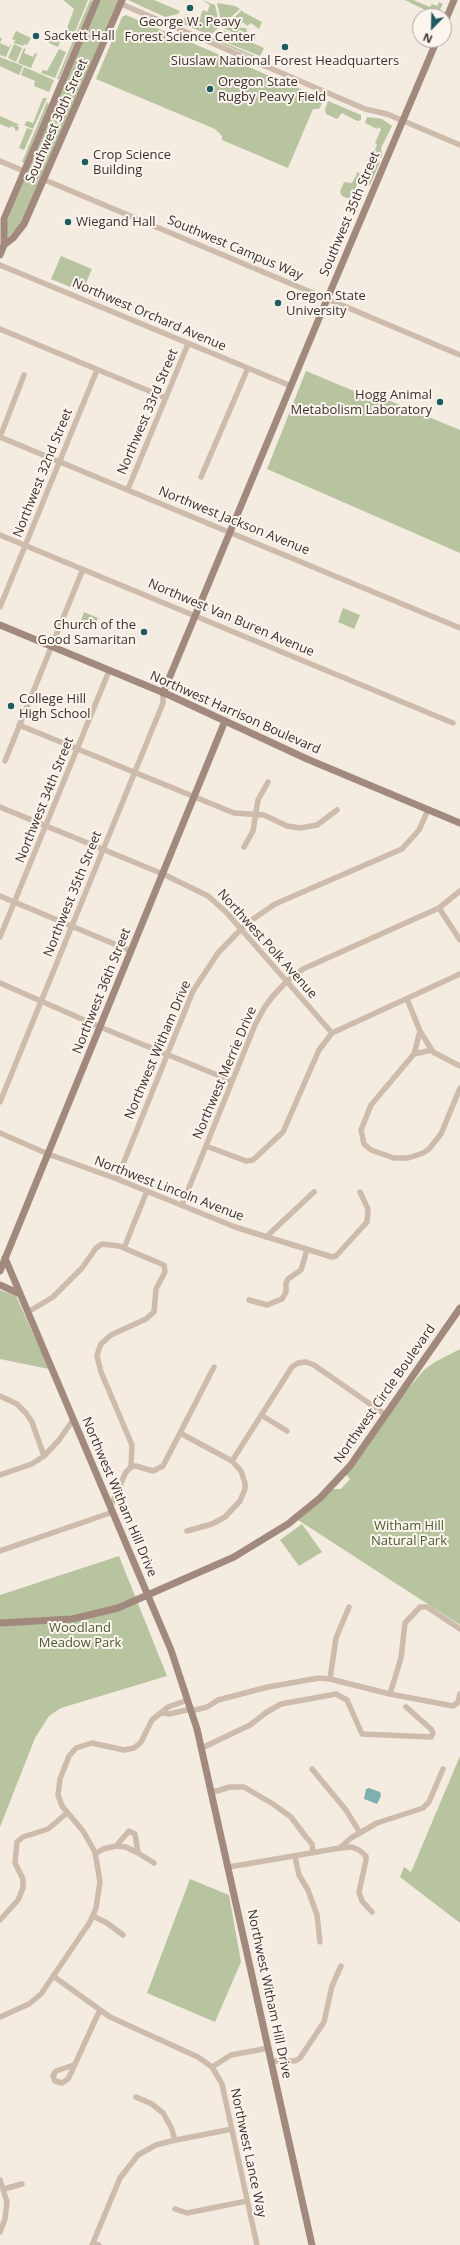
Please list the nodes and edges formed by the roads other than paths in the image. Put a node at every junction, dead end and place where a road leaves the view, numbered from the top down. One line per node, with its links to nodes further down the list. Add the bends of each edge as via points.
1 (97, 0): 8 (street, Southwest 30th Street)
2 (112, 0): 3 (street)
3 (121, 2): 5 (street, via 365,109 387,114); 9 (street, Southwest 30th Street)
4 (434, 48): 5 (street, Southwest 35th Street)
5 (402, 121): 6 (street); 13 (street, Southwest 35th Street)
6 (460, 145)
7 (0, 161): 8 (street, Southwest Campus Way)
8 (24, 171): 9 (street, Southwest Campus Way); 10 (street, Southwest 30th Street, via 4,219)
9 (45, 179): 10 (street, Southwest 30th Street, via 24,224); 13 (street, Southwest Campus Way)
10 (4, 245): 11 (street, Southwest 30th Street)
11 (0, 255)
12 (0, 265): 15 (street, Northwest Orchard Avenue)
13 (327, 299): 16 (street, Southwest Campus Way); 20 (street, Southwest 35th Street)
14 (0, 329): 18 (street)
15 (188, 344): 17 (street, Northwest Orchard Avenue); 21 (street, Northwest 33rd Street)
16 (460, 355)
17 (248, 368): 20 (street, Northwest Orchard Avenue); 24 (street)
18 (97, 370): 21 (street); 23 (street, Northwest 32nd Street)
19 (24, 375): 22 (street)
20 (291, 386): 26 (street, Southwest 35th Street)
21 (166, 398): 25 (street, Northwest 33rd Street)
22 (0, 437): 23 (street, Northwest Jackson Avenue)
23 (60, 461): 25 (street, Northwest Jackson Avenue); 28 (street, Northwest 32nd Street)
24 (201, 477)
25 (128, 489): 26 (street, Northwest Jackson Avenue)
26 (230, 531): 31 (street, Southwest 35th Street); 33 (street, Northwest Jackson Avenue)
27 (0, 535): 28 (street, Northwest Van Buren Avenue)
28 (26, 545): 29 (street, Northwest Van Buren Avenue); 30 (street, Northwest 32nd Street)
29 (83, 569): 31 (street, Northwest Van Buren Avenue); 34 (street)
30 (0, 607)
31 (196, 614): 36 (street, Southwest 35th Street); 38 (street, Northwest Van Buren Avenue)
32 (0, 626): 34 (street, Northwest Harrison Boulevard)
33 (460, 628)
34 (51, 647): 35 (street, Northwest Harrison Boulevard); 39 (street)
35 (110, 671): 36 (street, Northwest Harrison Boulevard); 40 (street, Northwest 34th Street)
36 (163, 693): 37 (street, Northwest Harrison Boulevard); 42 (street, Northwest 35th Street, via 163,703)
37 (225, 721): 44 (street, Northwest 36th Street); 47 (street, Northwest Harrison Boulevard)
38 (453, 723)
39 (19, 726): 40 (street); 41 (street)
40 (78, 749): 42 (street); 50 (street, Northwest 34th Street)
41 (5, 761)
42 (134, 773): 44 (street); 52 (street, Northwest 35th Street)
43 (268, 782): 48 (street, via 258,800)
44 (194, 797): 48 (street, via 234,813); 53 (street, Northwest 36th Street)
45 (0, 807): 50 (street, Northwest Polk Avenue)
46 (337, 810): 48 (street, via 317,825 305,828 292,827 269,816)
47 (428, 810): 49 (street, Northwest Harrison Boulevard); 59 (street, Northwest Witham Drive, via 414,838 402,849 275,904)
48 (256, 814): 51 (street, via 253,830)
49 (460, 823)
50 (46, 826): 52 (street, Northwest Polk Avenue); 56 (street, Northwest 34th Street)
51 (244, 847)
52 (104, 849): 53 (street, Northwest Polk Avenue); 58 (street, Northwest 35th Street)
53 (162, 874): 59 (street, Northwest Polk Avenue, via 208,896); 62 (street, Northwest 36th Street)
54 (460, 891): 57 (street, Northwest Merrie Drive)
55 (0, 896): 56 (street)
56 (14, 902): 58 (street); 60 (street, Northwest 34th Street)
57 (439, 908): 61 (street); 64 (street, Northwest Merrie Drive, via 303,969)
58 (72, 926): 62 (street); 67 (street, Northwest 35th Street)
59 (241, 929): 64 (street, Northwest Polk Avenue); 72 (street, Northwest Witham Drive, via 218,953 197,983)
60 (0, 937)
61 (460, 940)
62 (131, 951): 68 (street, Northwest 36th Street)
63 (460, 974): 66 (street)
64 (287, 981): 70 (street, Northwest Polk Avenue); 75 (street, Northwest Merrie Drive, via 264,1008)
65 (0, 983): 67 (street)
66 (407, 999): 69 (street); 70 (street)
67 (42, 1001): 68 (street); 77 (street, Northwest 35th Street)
68 (100, 1027): 72 (street); 80 (street, Northwest 36th Street)
69 (420, 1031): 71 (street); 73 (street)
70 (332, 1033): 79 (street, via 320,1050 286,1128 253,1160 246,1161)
71 (432, 1050): 73 (street); 74 (street)
72 (168, 1054): 75 (street); 81 (street, Northwest Witham Drive)
73 (414, 1054): 76 (street, via 371,1105 361,1130 366,1148 387,1157 401,1159 423,1153 441,1134)
74 (460, 1066)
75 (232, 1081): 79 (street, Northwest Merrie Drive)
76 (460, 1088)
77 (0, 1102)
78 (0, 1133): 80 (street, Northwest Lincoln Avenue)
79 (206, 1146): 85 (street, Northwest Merrie Drive)
80 (48, 1154): 81 (street, Northwest Lincoln Avenue); 89 (street, Northwest 36th Street)
81 (117, 1179): 82 (street, Northwest Lincoln Avenue)
82 (147, 1191): 85 (street, Northwest Lincoln Avenue); 87 (street)
83 (314, 1192): 86 (street)
84 (360, 1192): 88 (street, Northwest Lincoln Avenue, via 368,1209 367,1222 333,1258)
85 (182, 1205): 86 (street, Northwest Lincoln Avenue)
86 (266, 1237): 88 (street, Northwest Lincoln Avenue)
87 (124, 1248): 95 (street, via 111,1243 100,1245 82,1268 53,1296); 105 (street, via 162,1264 166,1270 156,1289 154,1312 146,1319 111,1335 101,1344 97,1356 106,1385 132,1444)
88 (307, 1250): 93 (street, via 301,1270 288,1279 282,1299 268,1305)
89 (6, 1258): 90 (street, Northwest 36th Street); 92 (street, Northwest Witham Hill Drive)
90 (0, 1271)
91 (0, 1285): 92 (street)
92 (20, 1294): 95 (street, Northwest Witham Hill Drive)
93 (249, 1300)
94 (460, 1308): 99 (street, Northwest Circle Boulevard)
95 (28, 1312): 100 (street, Northwest Witham Hill Drive)
96 (214, 1367): 102 (street)
97 (0, 1396): 103 (street, via 17,1404 26,1413 32,1422)
98 (261, 1415): 99 (street, via 292,1367 302,1362 314,1365); 101 (street); 104 (street)
99 (386, 1415): 110 (street, Northwest Circle Boulevard, via 341,1477 288,1524 234,1557)
100 (73, 1420): 103 (street); 107 (street, Northwest Witham Hill Drive)
101 (287, 1431)
102 (180, 1433): 104 (street); 105 (street, via 163,1466 158,1470 148,1471 136,1466)
103 (44, 1456): 106 (street, via 32,1464)
104 (232, 1461): 108 (street, via 244,1478 245,1489 240,1501 230,1513 218,1521)
105 (130, 1467): 107 (street)
106 (0, 1475)
107 (112, 1510): 109 (street); 110 (street, Northwest Witham Hill Drive)
108 (187, 1531)
109 (0, 1551)
110 (148, 1594): 112 (street, Northwest Circle Boulevard, via 118,1608 89,1616); 117 (street, Northwest Witham Hill Drive)
111 (349, 1607): 114 (street, via 336,1638)
112 (0, 1623)
113 (460, 1629): 115 (street, via 427,1607 420,1607 405,1622 402,1658)
114 (330, 1679): 115 (street); 119 (street, via 319,1678 268,1687)
115 (390, 1694): 116 (street, via 453,1706 458,1702)
116 (460, 1694)
117 (188, 1700): 119 (street, Northwest Witham Hill Drive); 120 (street, via 168,1707)
118 (406, 1707): 121 (street, via 431,1729 431,1737 362,1734 347,1700 336,1694 282,1704 250,1725)
119 (191, 1710): 120 (street); 121 (street, Northwest Witham Hill Drive)
120 (163, 1713): 125 (street, via 152,1720 141,1742 134,1748 124,1750 92,1743 82,1745 73,1751 58,1789 59,1802)
121 (202, 1748): 124 (street, Northwest Witham Hill Drive)
122 (442, 1769): 126 (street, via 429,1802 423,1808 377,1823)
123 (312, 1770): 126 (street, via 346,1810)
124 (213, 1792): 130 (street, via 230,1787 244,1787 273,1804 291,1817 312,1844); 134 (street, Northwest Witham Hill Drive)
125 (67, 1813): 131 (street, via 83,1831); 137 (street, via 48,1829 23,1837 17,1842 15,1863 23,1879 23,1888 18,1900)
126 (360, 1833): 128 (street)
127 (116, 1846): 129 (street); 129 (street, via 127,1832 132,1831 135,1834); 131 (street)
128 (340, 1848): 130 (street); 135 (street, via 352,1847 366,1856 359,1892 362,1901)
129 (138, 1853): 133 (street)
130 (313, 1853): 132 (street)
131 (95, 1854): 136 (street, via 100,1882)
132 (295, 1857): 134 (street); 139 (street, via 299,1875 317,1914)
133 (154, 1862)
134 (229, 1866): 144 (street, Northwest Witham Hill Drive)
135 (372, 1912)
136 (93, 1916): 138 (street); 141 (street)
137 (0, 1920)
138 (123, 1935)
139 (320, 1942)
140 (341, 1966): 145 (street, via 332,1986 324,2022 300,2058 295,2061)
141 (53, 1976): 142 (street); 143 (street, via 36,1998 24,2007)
142 (100, 2011): 146 (street); 147 (street, via 134,2030 198,2057)
143 (0, 2017)
144 (269, 2048): 145 (street, Northwest Witham Hill Drive); 147 (street, via 231,2055)
145 (272, 2061): 159 (street, Northwest Witham Hill Drive)
146 (74, 2066)
147 (212, 2067): 149 (street, Northwest Lance Way, via 222,2084)
148 (136, 2097): 150 (street, via 152,2104 163,2114)
149 (232, 2129): 150 (street); 154 (street, Northwest Lance Way)
150 (175, 2140): 157 (street, via 147,2149 132,2160 120,2178)
151 (0, 2180): 153 (street)
152 (22, 2184): 153 (street)
153 (4, 2189): 156 (street, via 6,2209)
154 (247, 2201): 155 (street, via 187,2213); 158 (street, Northwest Lance Way)
155 (175, 2209)
156 (0, 2232)
157 (95, 2244)
158 (257, 2245)
159 (312, 2245)

